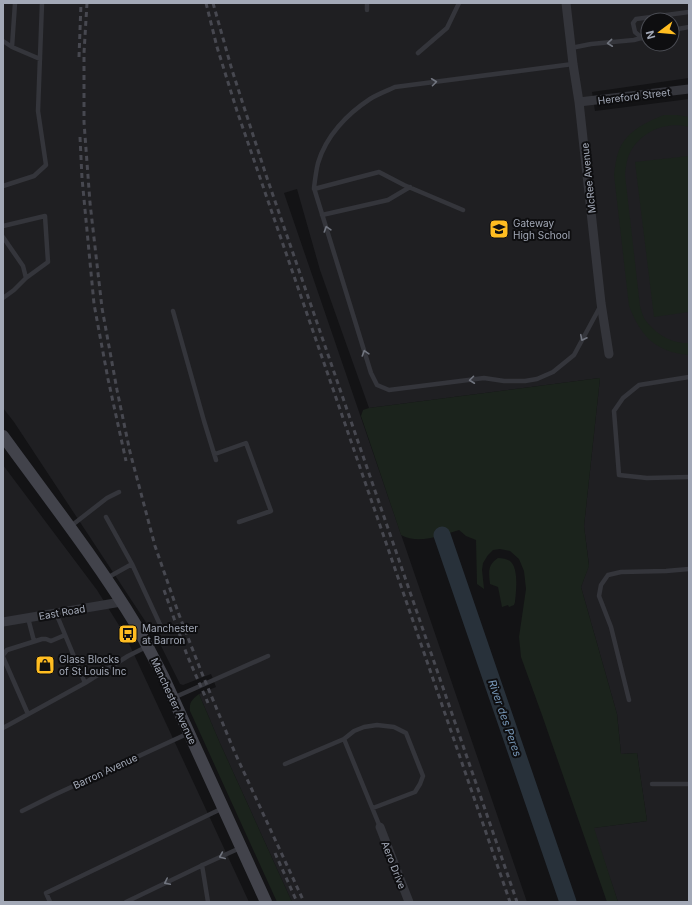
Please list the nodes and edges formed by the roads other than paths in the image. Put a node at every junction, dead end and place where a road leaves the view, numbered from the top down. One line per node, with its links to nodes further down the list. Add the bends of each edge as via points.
1 (15, 3): 11 (lane)
2 (42, 3): 14 (lane)
3 (367, 3): 6 (lane)
4 (459, 3): 13 (lane, via 447,28)
5 (566, 3): 12 (street, McRee Avenue)
6 (367, 10)
7 (640, 18): 8 (lane, via 636,19 633,24 635,32)
8 (640, 36)
9 (640, 38): 12 (lane, one-way to 12)
10 (3, 41): 11 (lane)
11 (12, 47): 14 (lane)
12 (571, 48): 15 (street, McRee Avenue)
13 (418, 53)
14 (40, 59): 18 (lane, via 38,111 46,165 34,176)
15 (573, 64): 17 (street, McRee Avenue); 20 (lane, one-way to 15, via 318,163 340,124 371,99 395,87)
16 (689, 89): 17 (street, Hereford Street)
17 (579, 102): 27 (street, McRee Avenue)
18 (3, 186)
19 (410, 187): 20 (lane, via 379,172); 21 (lane); 22 (lane, via 388,200)
20 (314, 189): 22 (lane)
21 (463, 210)
22 (322, 215): 27 (lane, one-way to 22, via 574,355 553,372 525,381 484,378 389,390 377,385 371,373)
23 (3, 226): 25 (lane, via 45,216 48,262)
24 (3, 237): 25 (lane, via 23,266)
25 (26, 278): 26 (lane)
26 (3, 298)
27 (602, 303): 29 (street, McRee Avenue)
28 (173, 311): 32 (lane)
29 (609, 354)
30 (689, 377): 34 (lane, via 639,385 623,398 614,411 619,475 647,478)
31 (3, 436): 38 (main road, Manchester Avenue)
32 (215, 454): 33 (lane); 37 (lane, via 246,443 268,503 270,511)
33 (216, 460)
34 (689, 477)
35 (119, 492): 38 (lane)
36 (106, 517): 39 (lane)
37 (239, 522)
38 (69, 527): 41 (main road, Manchester Avenue)
39 (132, 564): 41 (lane); 46 (lane)
40 (689, 569): 54 (lane, via 621,572 608,575 601,585 599,596 611,627)
41 (106, 579): 42 (main road, Manchester Avenue)
42 (121, 602): 43 (street, East Road); 49 (main road, Manchester Avenue)
43 (56, 613): 44 (street, East Road); 47 (lane)
44 (28, 618): 45 (street, East Road); 48 (lane)
45 (3, 622)
46 (163, 631)
47 (65, 636): 48 (lane, via 51,641); 52 (lane)
48 (34, 641): 51 (lane, via 7,650)
49 (147, 646): 52 (lane); 53 (main road, Manchester Avenue)
50 (268, 656): 53 (lane)
51 (3, 658): 55 (lane)
52 (85, 683): 55 (lane)
53 (173, 698): 57 (main road, Manchester Avenue)
54 (629, 700)
55 (28, 714): 56 (lane)
56 (3, 728)
57 (189, 733): 62 (main road, Manchester Avenue); 64 (lane, Barron Avenue)
58 (344, 739): 59 (lane); 63 (lane); 63 (lane, via 354,731 377,725 394,727 406,733 423,776 420,784 415,792)
59 (285, 764)
60 (652, 784): 61 (lane)
61 (689, 784)
62 (224, 808): 66 (main road, Manchester Avenue); 68 (lane, via 46,893)
63 (373, 808): 65 (lane)
64 (22, 811)
65 (380, 827): 72 (street, Aero Drive)
66 (241, 848): 67 (lane, one-way to 67); 71 (main road, Manchester Avenue)
67 (202, 865): 69 (lane, one-way to 69); 70 (lane)
68 (50, 902)
69 (126, 902)
70 (208, 902)
71 (266, 902)
72 (409, 902)

